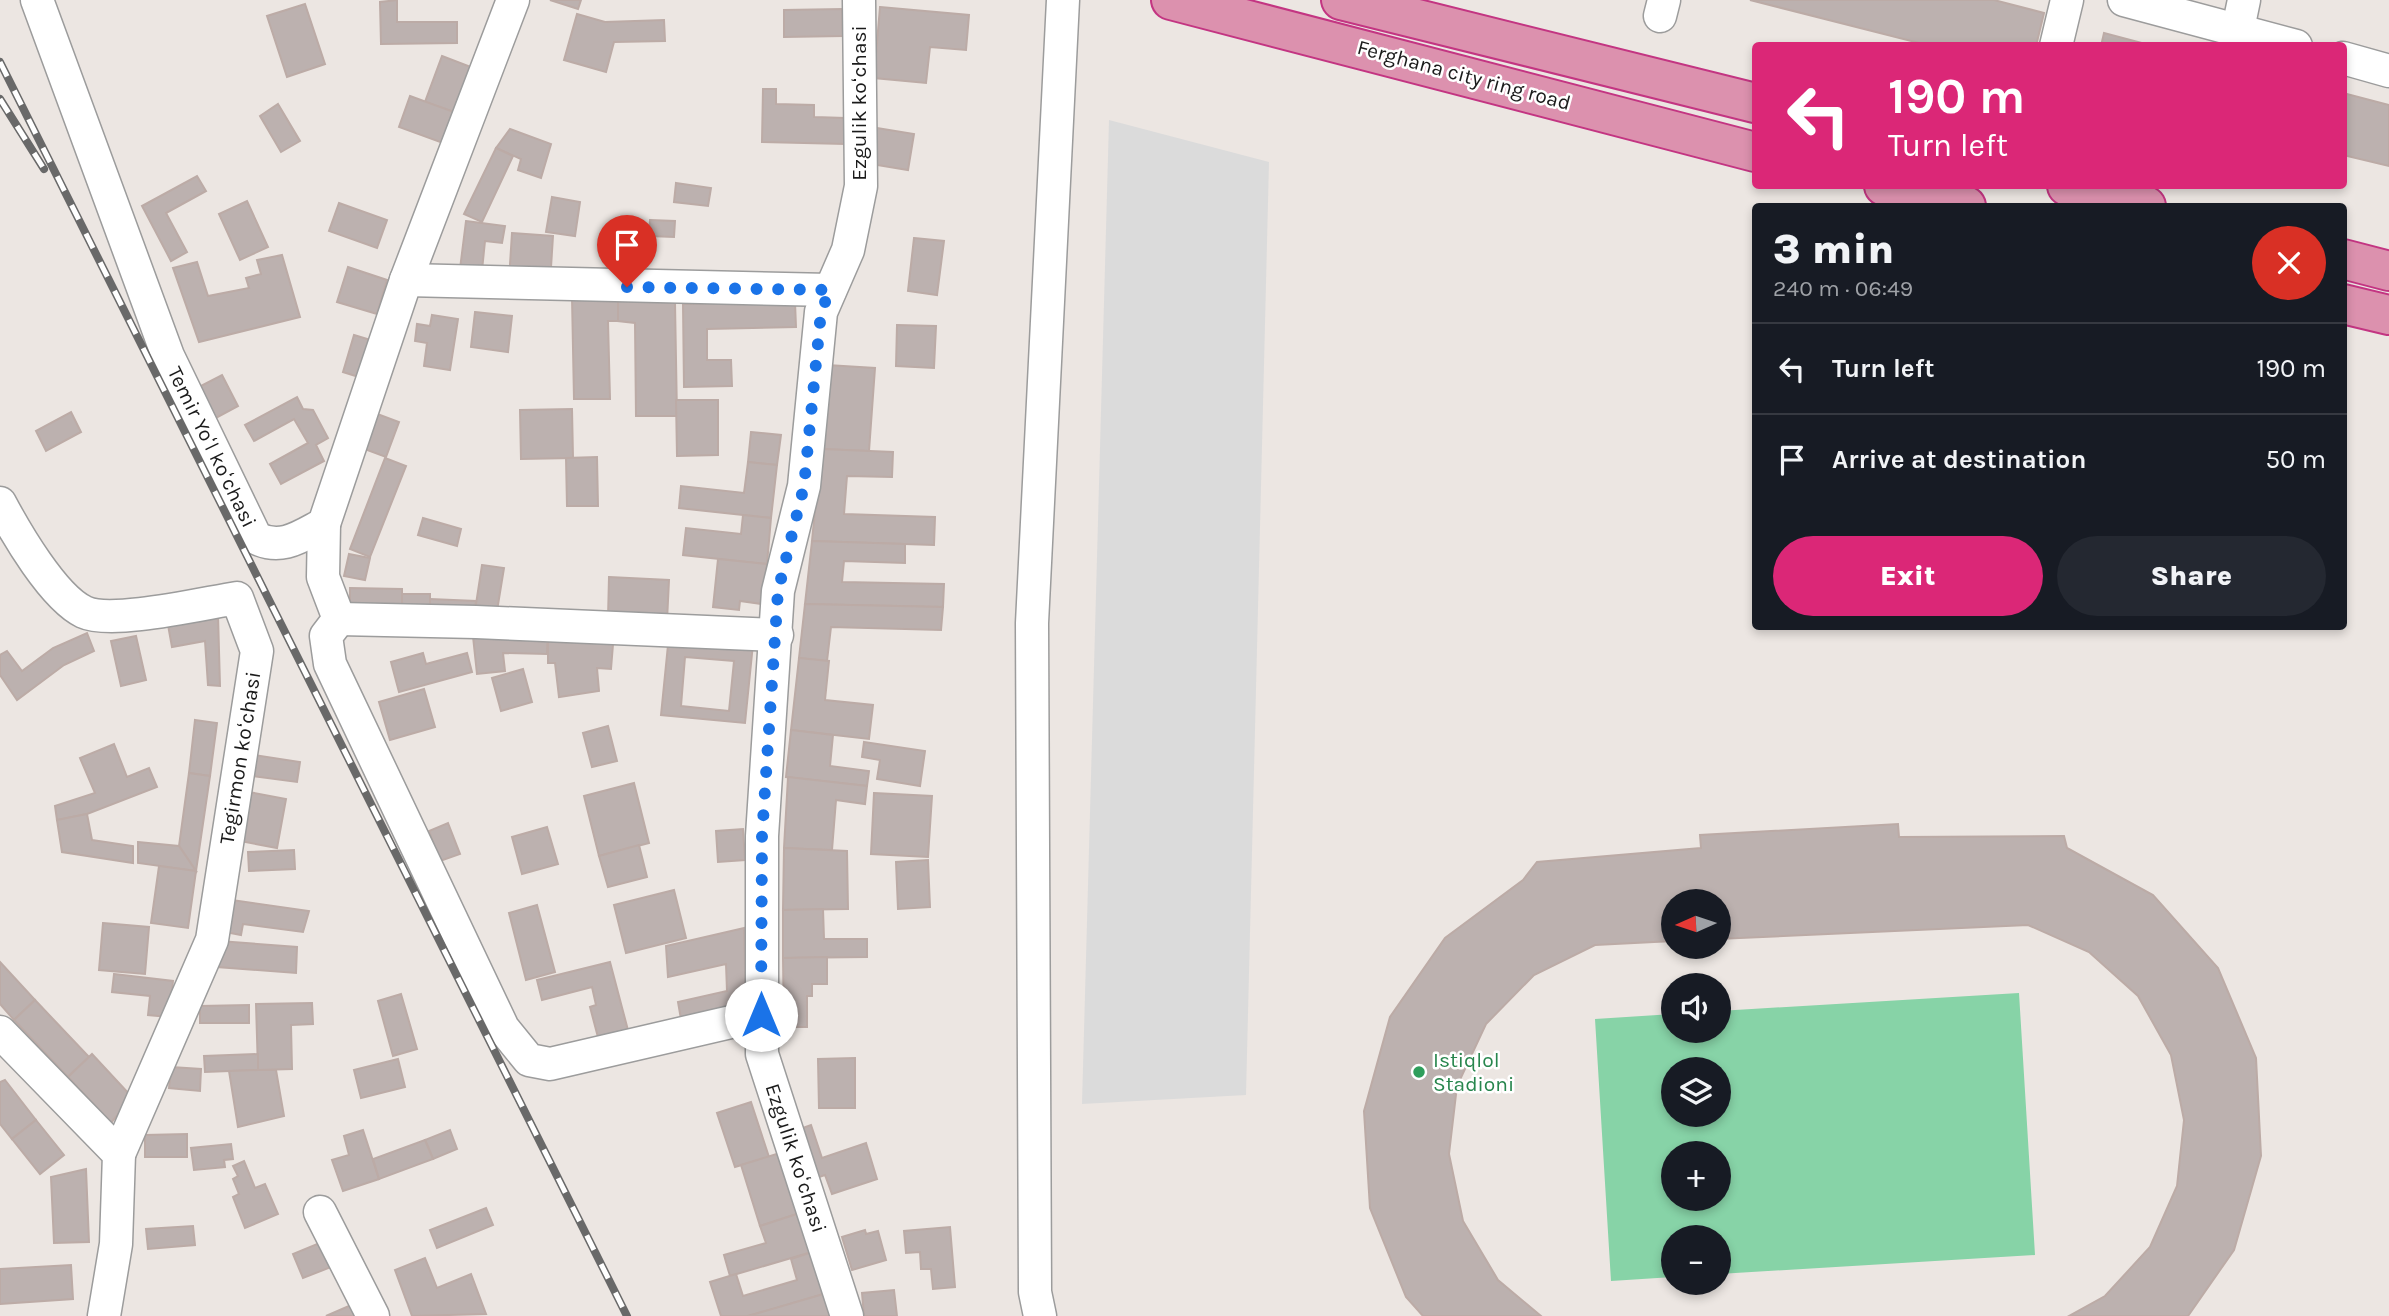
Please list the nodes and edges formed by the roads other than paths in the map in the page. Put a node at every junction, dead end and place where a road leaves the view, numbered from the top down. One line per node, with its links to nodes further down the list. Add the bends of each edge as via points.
1 (37, 0): 27 (street, Temir Yoʻl koʻchasi, via 167,356 256,538 268,544 289,543)
2 (513, 0): 22 (street)
3 (859, 0): 23 (street, Ezgulik koʻchasi, via 861,186 848,250)
4 (1063, 0): 37 (street, via 1032,623 1034,1292)
5 (1171, 0): 15 (highway, Ferghana city ring road)
6 (1341, 0): 14 (highway, Ferghana city ring road)
7 (2067, 0): 10 (street)
8 (2124, 0): 9 (street)
9 (2241, 15): 11 (street)
10 (2057, 42)
11 (2289, 42)
12 (2347, 59): 13 (street)
13 (2389, 71)
14 (1752, 102)
15 (1752, 151)
16 (1896, 189): 18 (highway)
17 (2079, 189): 19 (highway)
18 (1954, 203)
19 (2134, 203)
20 (2347, 260): 21 (highway)
21 (2389, 271)
22 (406, 280): 23 (street); 27 (street)
23 (830, 290): 29 (street, Ezgulik koʻchasi, via 821,312 804,486 778,591)
24 (2347, 305): 25 (highway)
25 (2389, 315)
26 (0, 503): 32 (street, Tegirmon koʻchasi, via 51,583 84,612 119,617 237,598 257,651 212,940)
27 (324, 524): 28 (street, via 323,577)
28 (339, 619): 29 (street); 30 (street, via 327,636 330,664 503,1028 529,1060 550,1064)
29 (777, 635): 30 (street, Ezgulik koʻchasi, via 762,836)
30 (761, 1015): 36 (street, Ezgulik koʻchasi, via 762,1054)
31 (0, 1032): 32 (street)
32 (119, 1154): 34 (street, via 116,1244)
33 (320, 1212): 35 (street)
34 (104, 1316)
35 (373, 1316)
36 (847, 1316)
37 (1040, 1316)

